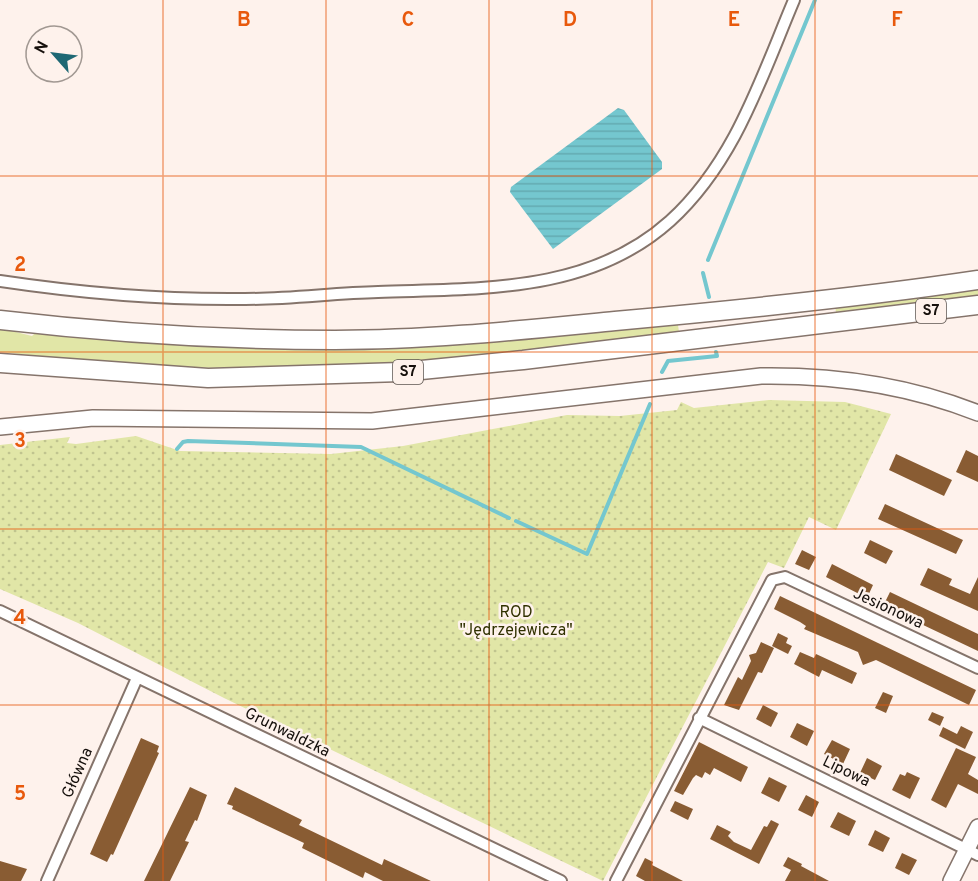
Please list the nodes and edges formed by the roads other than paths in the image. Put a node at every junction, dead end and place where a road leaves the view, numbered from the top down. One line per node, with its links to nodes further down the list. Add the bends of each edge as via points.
1 (794, 0): 3 (street, via 740,127 699,190 646,238 573,274 503,288 246,299)
2 (978, 280): 5 (highway, S7, via 730,310 405,338 193,337)
3 (0, 281)
4 (978, 305): 6 (highway, S7, via 401,372 208,378)
5 (0, 320)
6 (0, 363)
7 (978, 413): 8 (street, via 917,392 865,382 760,376 372,421 93,418)
8 (0, 427)
9 (0, 611): 11 (street, Grunwaldzka)
10 (978, 668): 12 (street, Jesionowa, via 785,577 772,579)
11 (137, 678): 15 (street, Główna); 16 (street, Grunwaldzka)
12 (699, 718): 14 (street, Lipowa); 17 (street)
13 (978, 827): 14 (street)
14 (973, 852): 18 (street)
15 (46, 881)
16 (561, 881)
17 (616, 881)
18 (951, 881)

